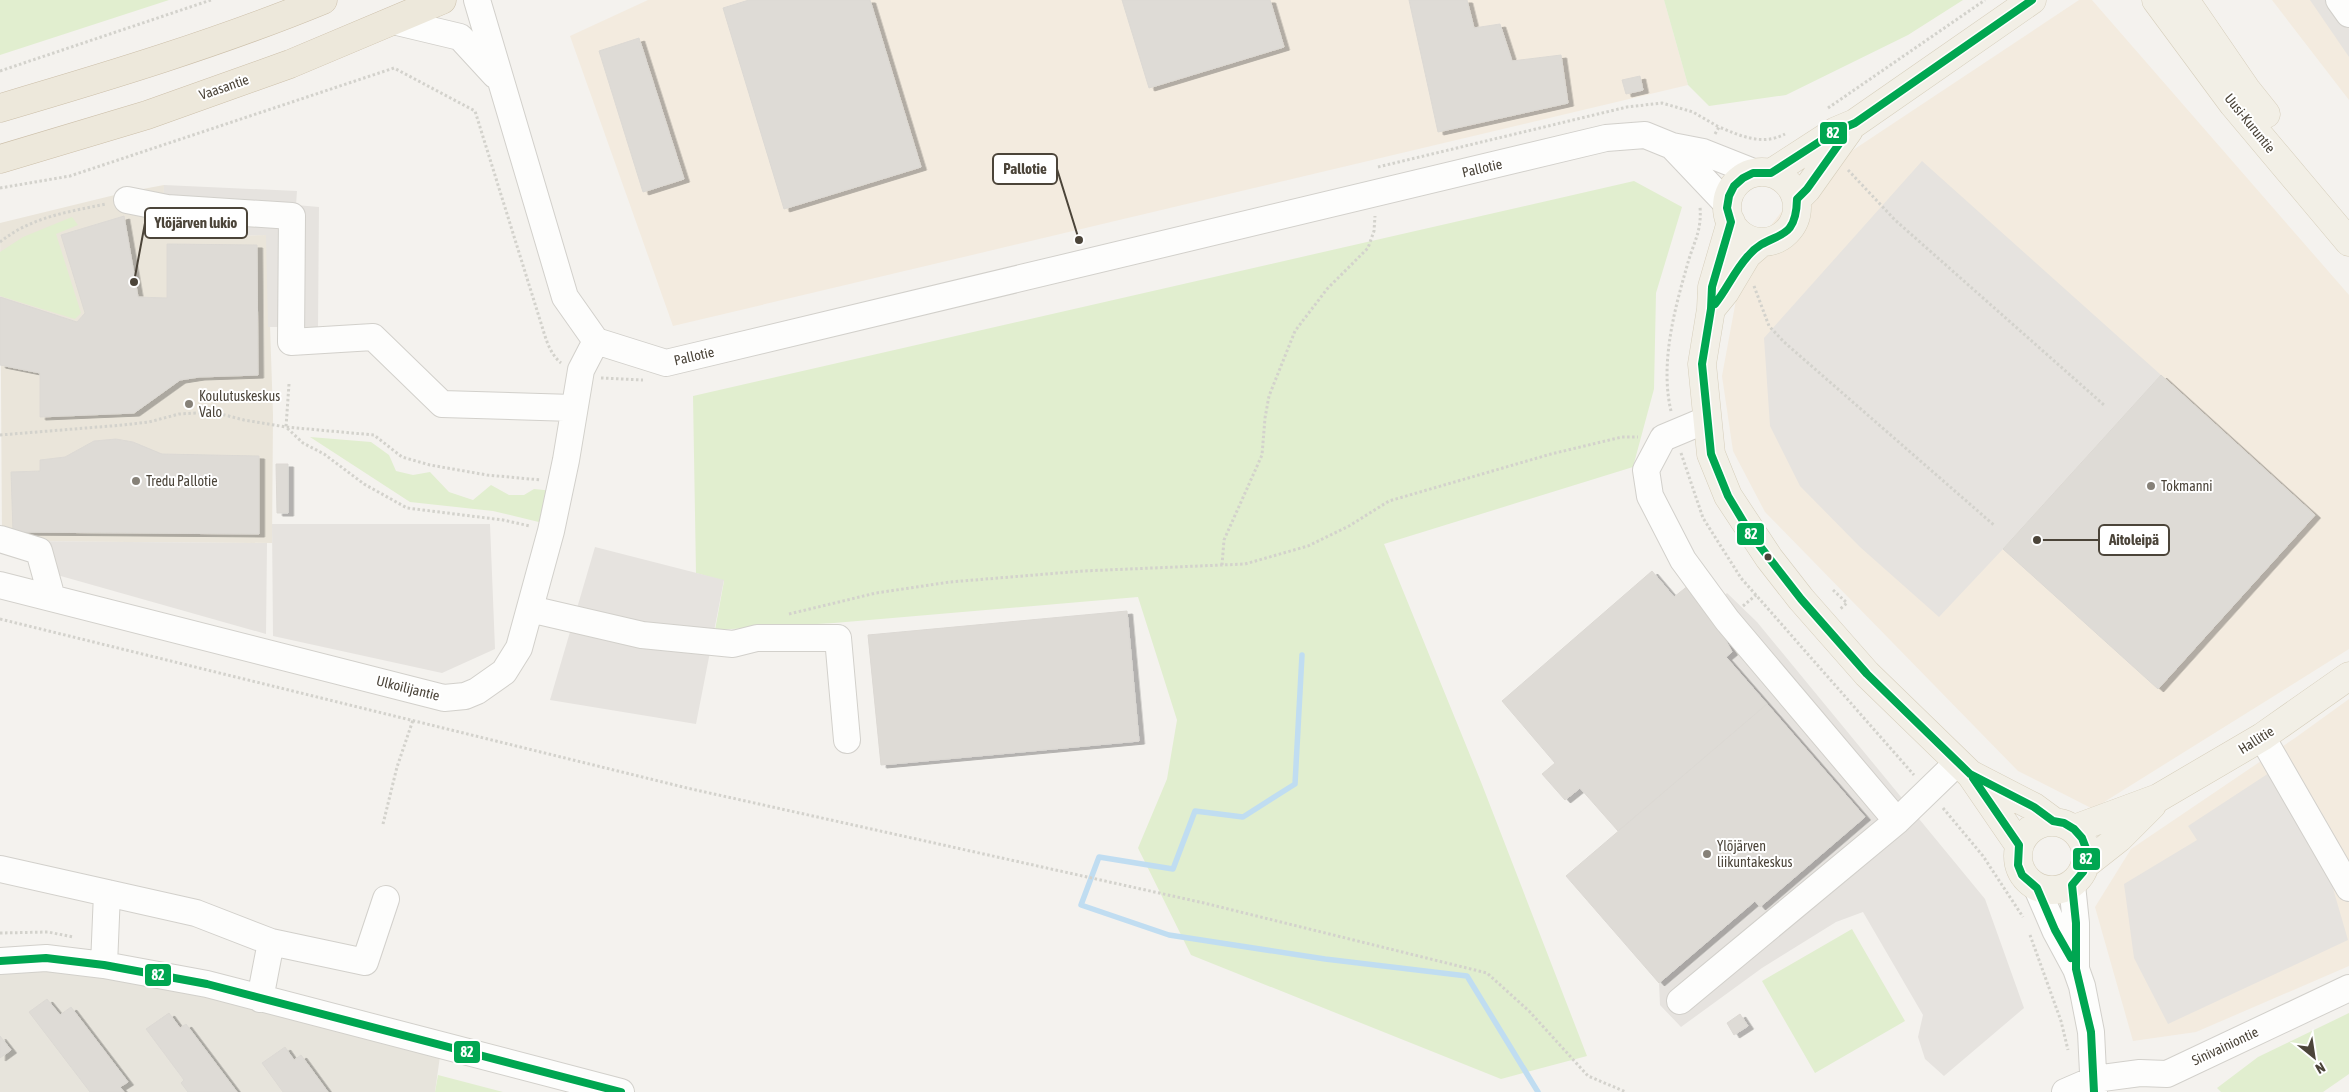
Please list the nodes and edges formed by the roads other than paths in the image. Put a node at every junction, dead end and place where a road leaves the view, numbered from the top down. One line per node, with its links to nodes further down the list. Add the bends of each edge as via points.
1 (323, 0): 11 (highway, via 271,22 129,70)
2 (442, 0): 9 (highway, Vaasantie)
3 (477, 0): 10 (street)
4 (2032, 0): 12 (main road)
5 (2156, 0): 21 (main road, Uusi-Kuruntie, via 2233,104)
6 (2185, 0): 19 (main road, Uusi-Kuruntie, via 2246,89)
7 (2339, 0): 8 (street)
8 (2349, 14)
9 (393, 21): 10 (street, via 460,37); 14 (highway, Vaasantie, via 290,64 147,114)
10 (500, 81): 23 (street, via 565,297)
11 (0, 108)
12 (1855, 123): 15 (main road); 16 (main road, via 1807,189)
13 (1672, 146): 15 (street, Pallotie, via 1703,152); 18 (street, Pallotie); 23 (street, Pallotie, via 1645,135 1606,138 666,363)
14 (0, 159)
15 (1763, 173): 16 (main road, via 1785,180); 18 (main road, via 1743,178 1734,186)
16 (1796, 199): 20 (main road, via 1796,216 1788,231 1779,238)
17 (127, 200): 24 (street, via 168,208 292,216 291,342 373,337 442,404)
18 (1729, 213): 20 (main road, via 1735,230 1744,238); 22 (main road, via 1715,272)
19 (2349, 213)
20 (1762, 242): 22 (main road, via 1748,255)
21 (2349, 242)
22 (1711, 309): 25 (main road, via 1702,364)
23 (596, 341): 24 (street, Ulkoilijantie, via 581,370)
24 (573, 408): 29 (street, Ulkoilijantie, via 562,482)
25 (1706, 420): 33 (main road, via 1711,454 1728,496 1752,536 1801,599 1868,674); 35 (street, via 1670,435 1646,470 1650,496 1684,560 1749,648)
26 (0, 539): 28 (street, via 40,551)
27 (0, 585): 28 (street, Ulkoilijantie)
28 (52, 598): 29 (street, Ulkoilijantie, via 444,698 477,691 504,672 520,648)
29 (530, 609): 32 (street, via 642,635 733,644 757,638 838,638)
30 (2349, 676): 31 (main road, Hallitie)
31 (2262, 738): 34 (main road, Hallitie); 41 (street)
32 (847, 740)
33 (1964, 768): 35 (street, via 1929,791); 36 (main road); 37 (main road)
34 (2158, 798): 36 (main road, Hallitie); 39 (main road, Hallitie)
35 (1897, 821): 50 (street)
36 (2063, 825): 37 (main road, via 2032,828); 39 (main road, via 2082,838 2087,851)
37 (2019, 845): 40 (main road, via 2022,875)
38 (0, 869): 42 (street)
39 (2079, 875): 40 (main road, via 2055,891); 47 (street)
40 (2037, 888): 47 (street)
41 (2349, 888)
42 (107, 893): 44 (street, via 196,912); 46 (street)
43 (386, 899): 44 (street, via 365,962)
44 (271, 942): 49 (street)
45 (0, 961): 46 (street, via 46,958)
46 (104, 966): 49 (street, via 207,984)
47 (2076, 969): 52 (street, via 2091,1032)
48 (2349, 988): 51 (street, Sinivainiontie)
49 (260, 999): 53 (street)
50 (1680, 1001)
51 (2172, 1083): 52 (street, Sinivainiontie, via 2140,1073)
52 (2083, 1088)
53 (621, 1092)

